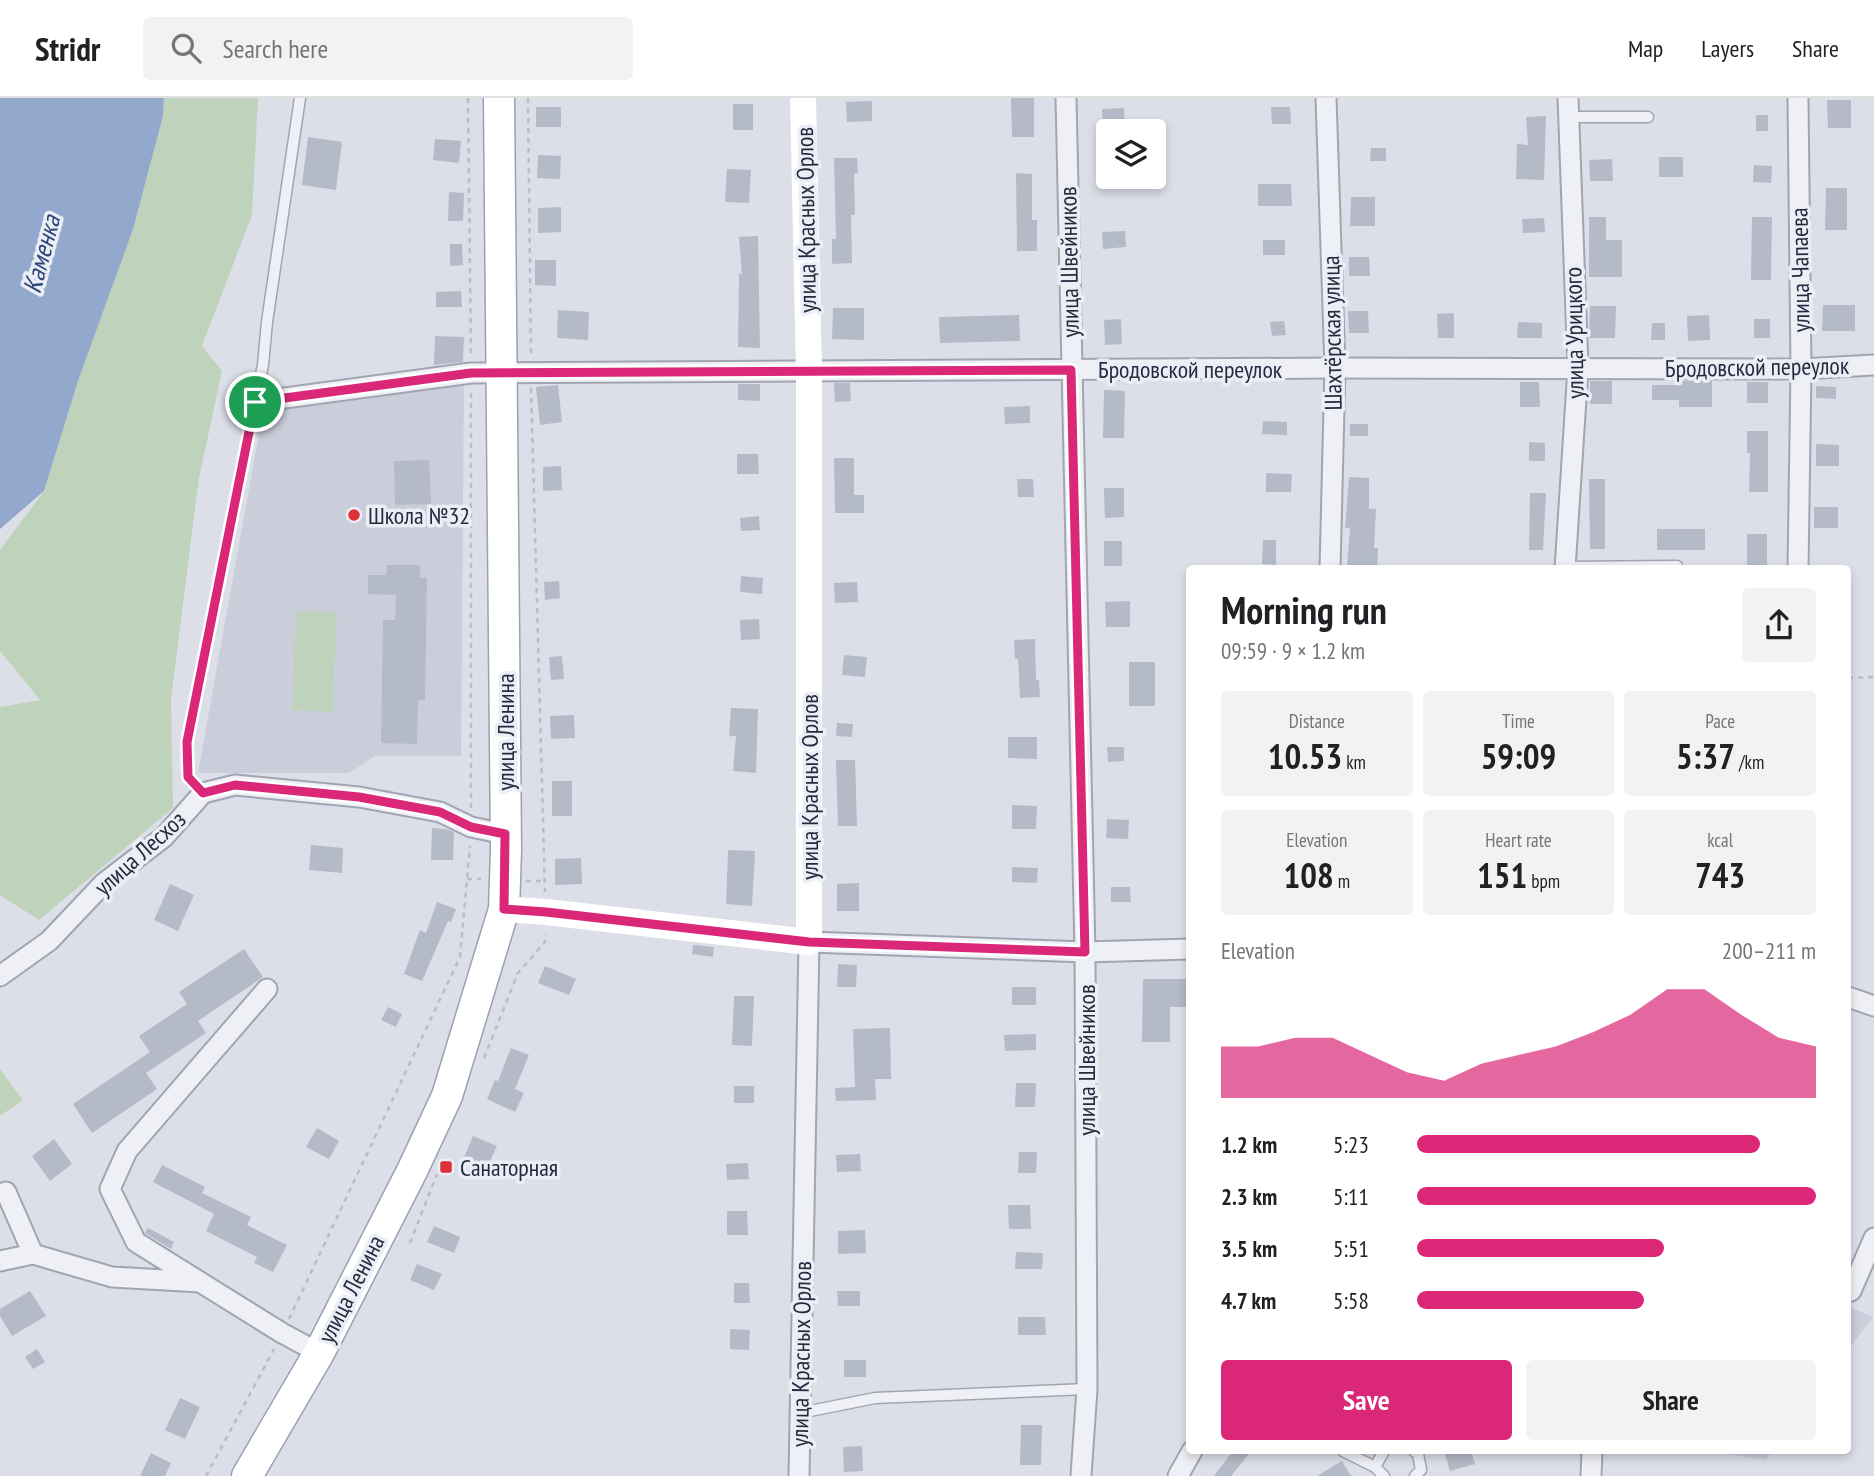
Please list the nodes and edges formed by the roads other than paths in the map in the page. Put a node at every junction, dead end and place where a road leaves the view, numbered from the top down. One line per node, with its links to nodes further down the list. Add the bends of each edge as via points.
1 (300, 98): 16 (lane)
2 (499, 98): 14 (main road, улица Ленина)
3 (803, 98): 15 (street, улица Красных Орлов)
4 (1066, 98): 13 (street, улица Швейников)
5 (1326, 98): 10 (street, Шахтёрская улица)
6 (1798, 98): 12 (street, улица Чапаева)
7 (1568, 107): 8 (lane); 11 (street, улица Урицкого)
8 (1648, 117)
9 (1874, 365): 12 (street, Бродовской переулок)
10 (1335, 368): 11 (street, Бродовской переулок); 13 (street, Бродовской переулок); 17 (street, Шахтёрская улица)
11 (1578, 368): 12 (street, Бродовской переулок); 18 (street, улица Урицкого)
12 (1801, 369): 19 (street, улица Чапаева)
13 (1071, 370): 15 (street, Бродовской переулок); 24 (street, улица Швейников)
14 (503, 373): 15 (street, Бродовской переулок); 16 (street, Бродовской переулок, via 471,373); 20 (main road, улица Ленина)
15 (809, 373): 22 (street, улица Красных Орлов)
16 (255, 402)
17 (1330, 565)
18 (1565, 565)
19 (1798, 565)
20 (505, 834): 21 (main road, улица Ленина); 25 (street, улица Лесхоз, via 471,827 440,812 359,797 235,785 203,793 164,837 104,883 49,941)
21 (504, 909): 22 (street); 35 (main road, улица Ленина, via 447,1096)
22 (809, 942): 24 (street); 37 (street, улица Красных Орлов)
23 (1186, 950): 24 (street)
24 (1085, 952): 36 (street, улица Швейников)
25 (0, 976)
26 (267, 989): 33 (street, via 127,1151 110,1189 136,1242)
27 (1851, 998): 28 (street)
28 (1874, 1006)
29 (6, 1192): 31 (street)
30 (1874, 1238): 34 (street)
31 (33, 1254): 32 (street); 33 (street, via 112,1277)
32 (0, 1261)
33 (200, 1282): 35 (street)
34 (1851, 1288)
35 (318, 1353): 44 (main road, улица Ленина)
36 (1087, 1389): 37 (lane, via 875,1398); 46 (street, улица Швейников)
37 (800, 1413): 45 (street, улица Красных Орлов)
38 (1190, 1454): 47 (street)
39 (1349, 1454): 43 (lane)
40 (1382, 1454): 43 (lane)
41 (1418, 1454): 49 (lane, via 1421,1470)
42 (1591, 1454): 50 (street)
43 (1374, 1467): 48 (lane)
44 (247, 1476)
45 (799, 1476)
46 (1081, 1476)
47 (1178, 1476)
48 (1384, 1476)
49 (1415, 1476)
50 (1591, 1476)

